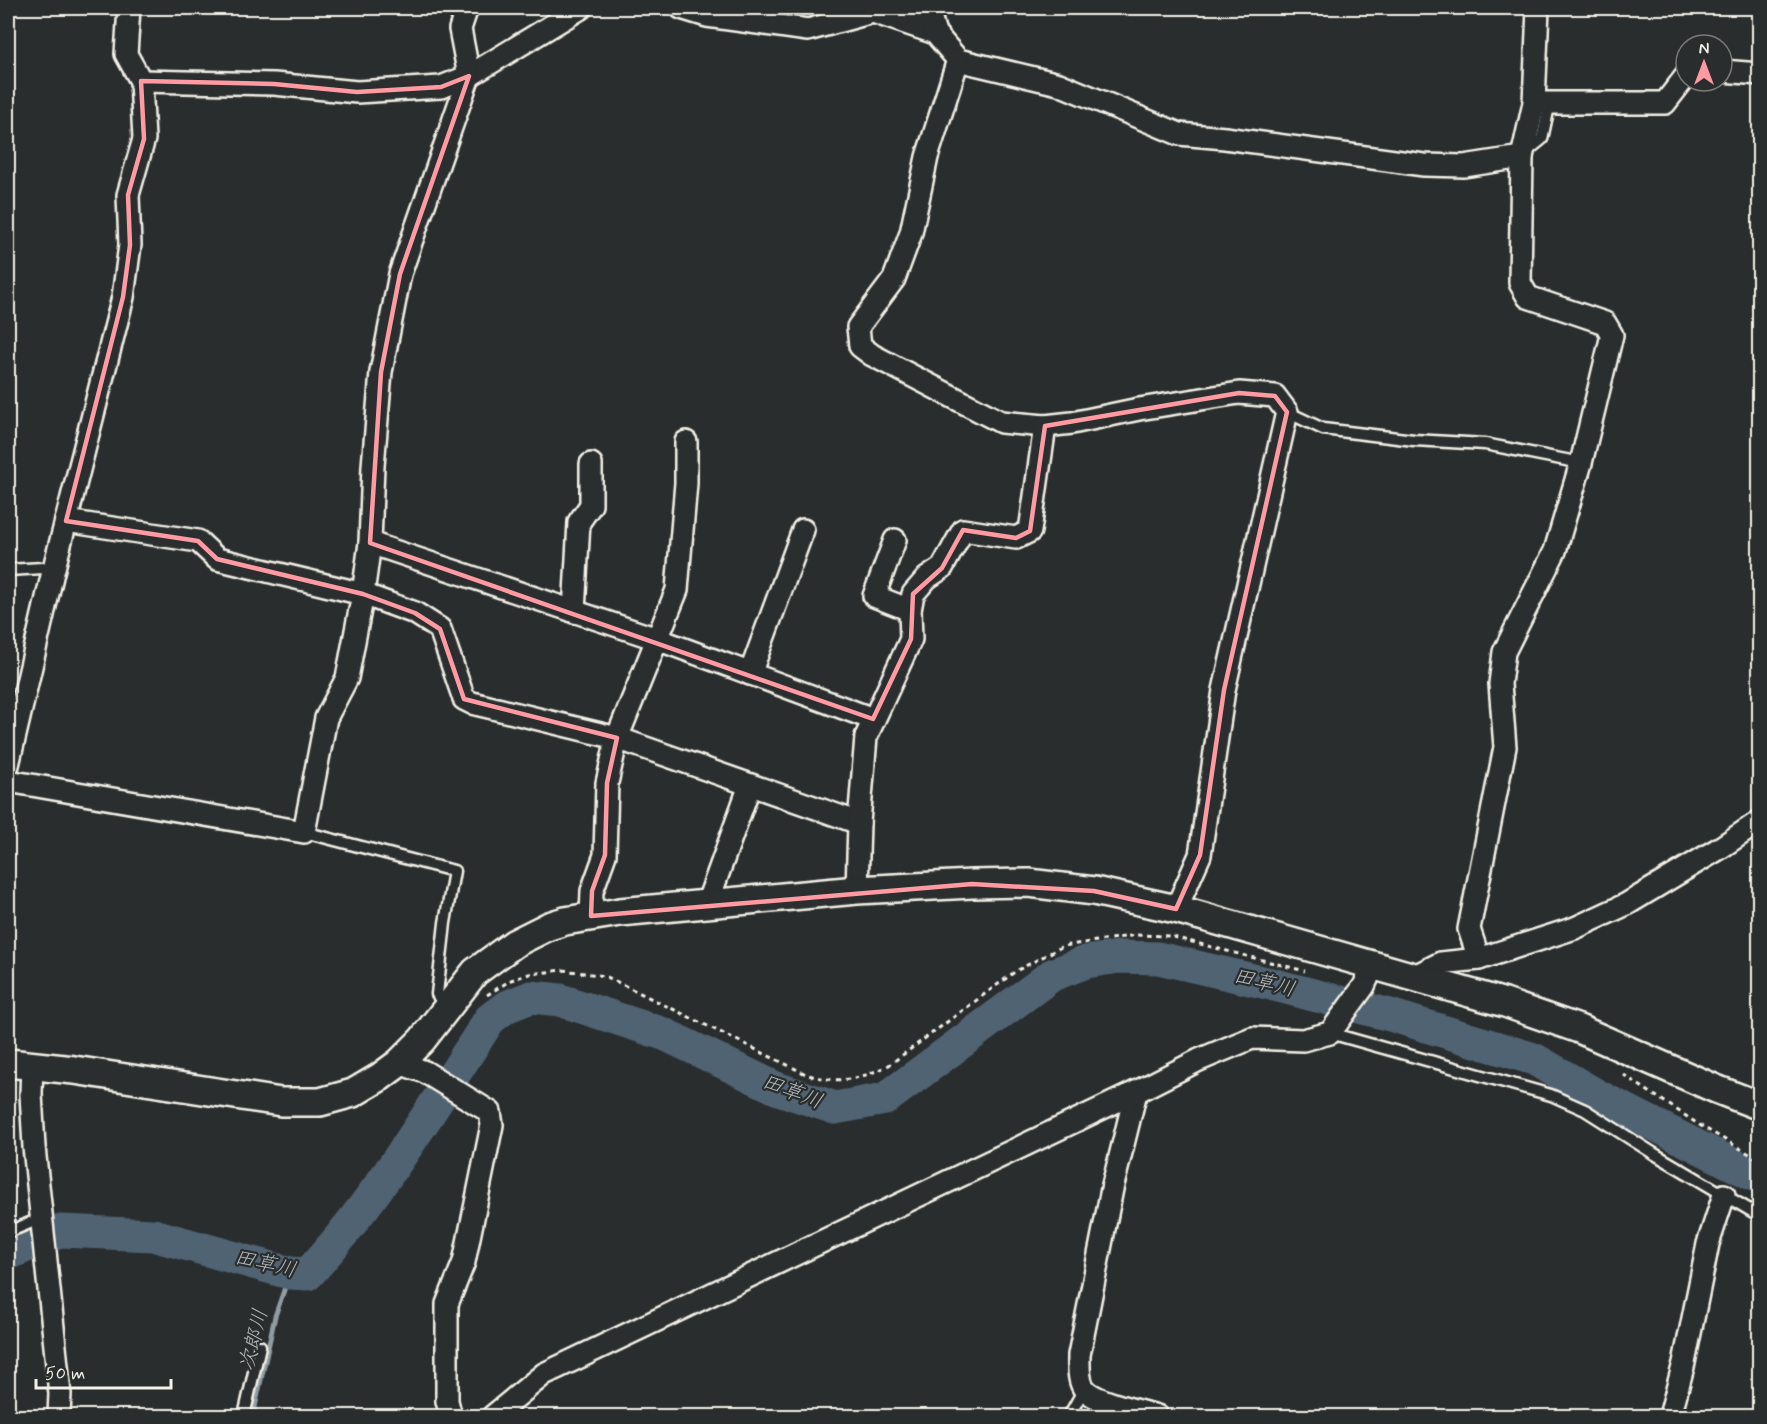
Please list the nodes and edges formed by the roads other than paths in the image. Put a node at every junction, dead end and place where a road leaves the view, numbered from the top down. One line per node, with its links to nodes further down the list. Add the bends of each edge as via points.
1 (129, 8): 12 (street, via 126,54)
2 (467, 8): 11 (street, via 460,29)
3 (581, 8): 11 (street)
4 (681, 8): 7 (street, via 707,16 808,30 873,12)
5 (928, 8): 7 (street)
6 (1538, 8): 14 (street)
7 (935, 33): 8 (street)
8 (958, 60): 15 (street, via 1059,84 1179,134 1424,165 1464,166); 17 (street, via 927,157 911,233 894,279 858,327 860,346 872,356 1001,422)
9 (1734, 72): 10 (street)
10 (1760, 74)
11 (469, 76): 12 (street, via 441,87 357,92 274,84); 24 (street, via 400,274 381,372)
12 (141, 81): 21 (street, via 144,139 128,195 130,245 123,297)
13 (1674, 91): 14 (street, via 1665,103)
14 (1542, 103): 15 (street)
15 (1522, 157): 19 (street, via 1520,283 1528,297 1605,323 1612,334)
16 (1287, 412): 17 (street, via 1275,396 1239,393); 19 (lane, via 1323,429 1485,444); 42 (street, via 1224,690 1200,855)
17 (1045, 426): 28 (street, via 1030,531 1016,538 963,530 942,568 914,594)
18 (686, 442): 30 (street, via 677,590)
19 (1581, 463): 44 (street, via 1555,551 1504,652 1500,684 1504,747 1470,929)
20 (591, 464): 29 (street, via 591,505 579,522)
21 (66, 521): 26 (street); 27 (street, via 198,541 216,559)
22 (803, 530): 31 (street)
23 (895, 540): 28 (street, via 874,596)
24 (370, 543): 27 (street); 29 (street)
25 (8, 570): 26 (lane, via 43,568)
26 (53, 572): 34 (street)
27 (363, 594): 33 (street, via 414,613 440,629 464,699); 39 (street, via 347,678 326,718)
28 (910, 610): 32 (street, via 911,639)
29 (574, 612): 30 (street)
30 (657, 639): 31 (street); 33 (street)
31 (750, 674): 32 (street)
32 (873, 719): 38 (street, via 866,738)
33 (617, 738): 36 (street); 43 (street, via 607,783 605,855 592,891)
34 (8, 765)
35 (8, 781): 39 (street)
36 (750, 785): 38 (street); 41 (street)
37 (1760, 821): 44 (street, via 1627,904 1575,928)
38 (859, 823): 40 (street)
39 (304, 832): 47 (lane, via 454,871 437,994)
40 (858, 890): 41 (street); 42 (street, via 1029,884 1094,891)
41 (707, 904): 43 (street)
42 (1176, 909): 45 (street)
43 (591, 916): 47 (street, via 549,926 515,943 475,972)
44 (1479, 959): 46 (street, via 1442,963)
45 (1368, 976): 46 (street); 48 (street)
46 (1413, 977): 52 (street, via 1579,1029)
47 (446, 1009): 49 (street)
48 (1330, 1033): 51 (street, via 1303,1040 1252,1038); 53 (lane, via 1551,1095 1585,1110)
49 (399, 1063): 50 (street, via 353,1093 320,1102 281,1102); 61 (street, via 425,1072 490,1112 492,1125 464,1262 447,1304 447,1401)
50 (20, 1064): 55 (street, via 31,1094)
51 (1136, 1092): 58 (street, via 1079,1355 1079,1377); 62 (street, via 544,1374)
52 (1760, 1106)
53 (1724, 1195): 54 (lane); 65 (street, via 1708,1244)
54 (1760, 1216)
55 (42, 1221): 56 (lane); 59 (street)
56 (8, 1232)
57 (260, 1346): 60 (lane)
58 (1084, 1389): 63 (lane); 64 (street, via 1093,1397)
59 (59, 1416)
60 (244, 1416)
61 (451, 1416)
62 (493, 1416)
63 (1069, 1416)
64 (1157, 1416)
65 (1671, 1416)

